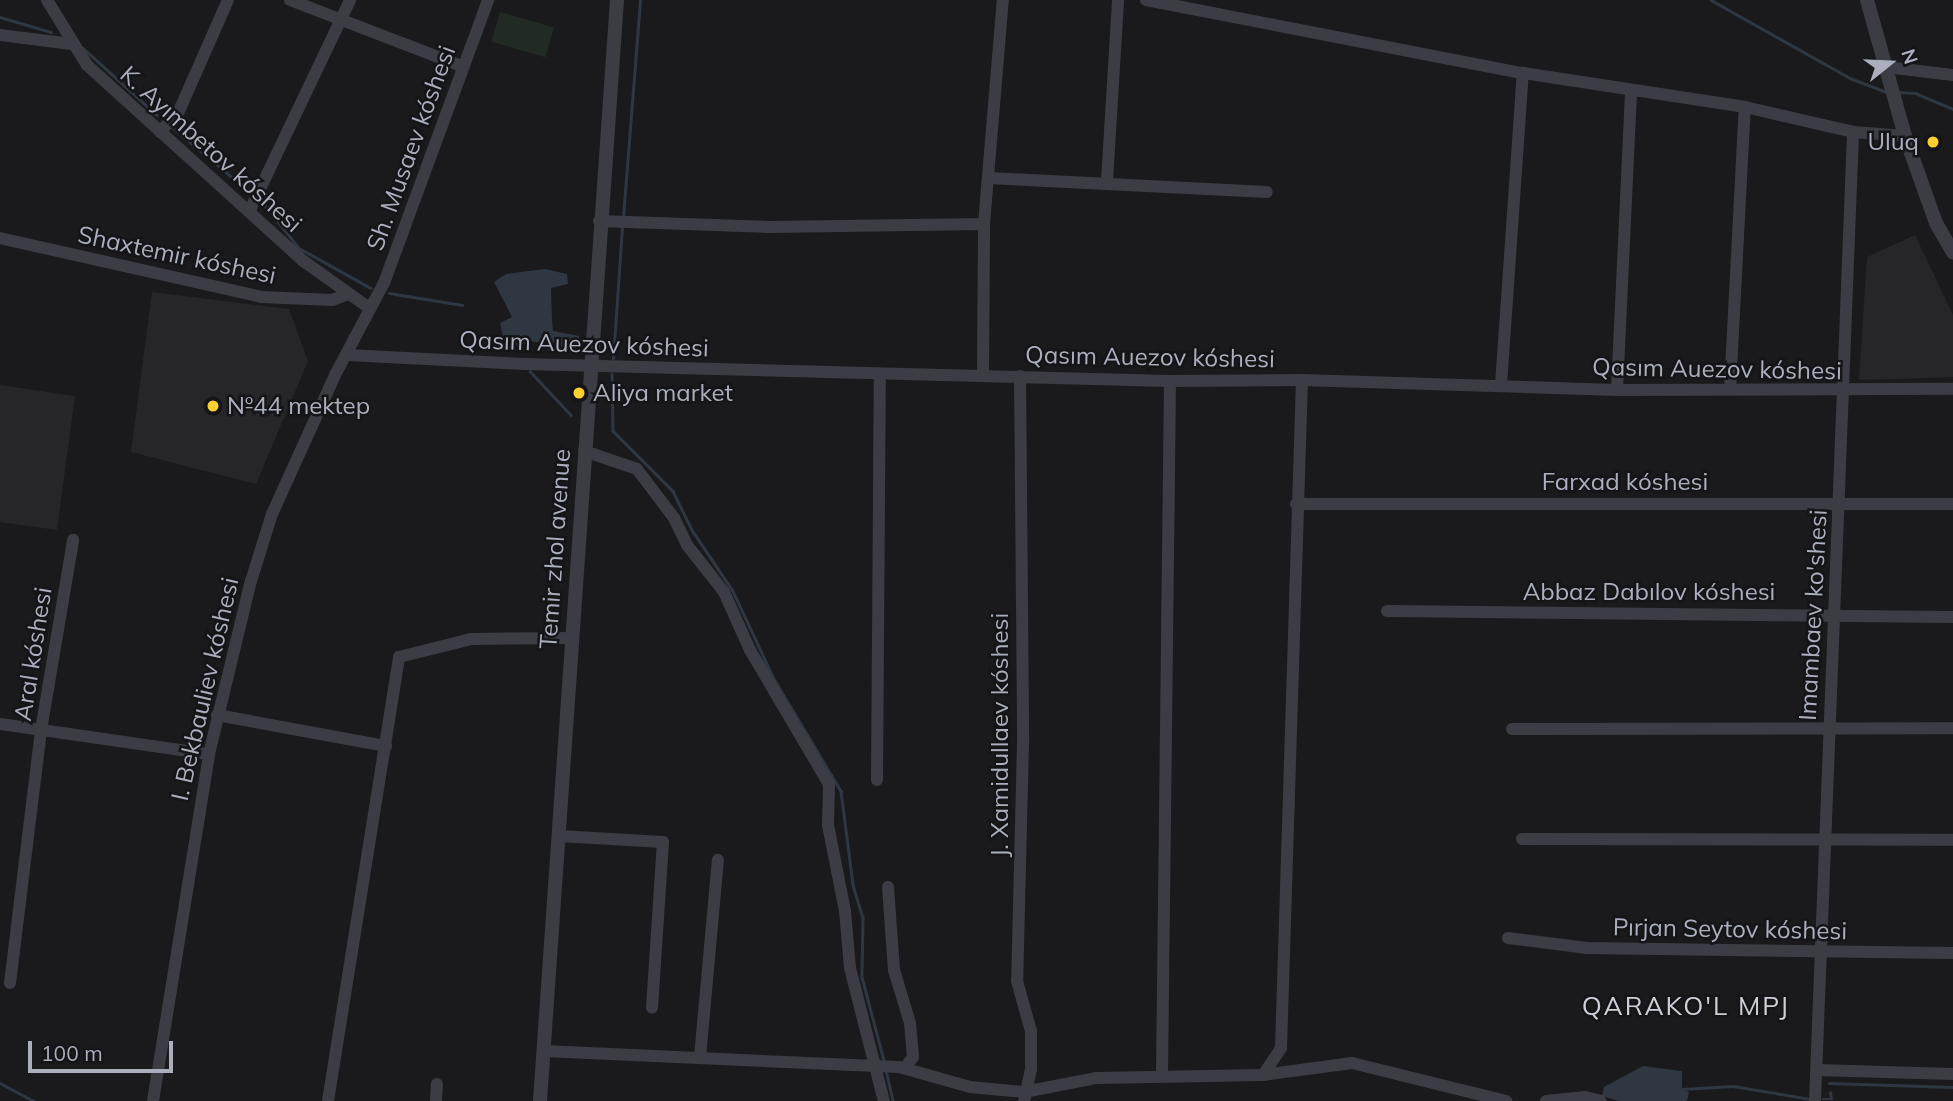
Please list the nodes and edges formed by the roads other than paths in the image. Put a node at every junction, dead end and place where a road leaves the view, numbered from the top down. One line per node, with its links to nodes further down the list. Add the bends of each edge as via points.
1 (47, 0): 13 (street, K. Ayımbetov kóshesi)
2 (228, 0): 20 (street, via 178,111)
3 (290, 0): 11 (street)
4 (350, 0): 11 (street)
5 (488, 0): 14 (street, Sh. Musaev kóshesi)
6 (617, 0): 27 (street, Temir zhol avenue)
7 (1003, 0): 23 (street)
8 (1118, 0): 24 (street)
9 (1146, 0): 16 (street)
10 (1867, 0): 15 (street)
11 (344, 20): 14 (street); 26 (street)
12 (0, 35): 13 (street)
13 (71, 44): 20 (street, K. Ayımbetov kóshesi)
14 (464, 67): 32 (street, Sh. Musaev kóshesi, via 384,284)
15 (1888, 72): 17 (street); 22 (street)
16 (1523, 73): 18 (street); 40 (street)
17 (1953, 75)
18 (1631, 90): 19 (street); 43 (street)
19 (1745, 107): 21 (street); 41 (street)
20 (160, 132): 26 (street, K. Ayımbetov kóshesi)
21 (1853, 132): 22 (street); 44 (street, Imambaev ko'shesi)
22 (1905, 136): 30 (street, via 1936,223)
23 (989, 178): 24 (street); 28 (street)
24 (1107, 181): 25 (street)
25 (1267, 192)
26 (250, 210): 31 (street, K. Ayımbetov kóshesi)
27 (599, 220): 28 (street, via 768,228); 34 (street, Temir zhol avenue)
28 (984, 224): 36 (street)
29 (0, 239): 31 (street, Shaxtemir kóshesi, via 261,297 332,300)
30 (1953, 253)
31 (346, 295): 32 (street, K. Ayımbetov kóshesi)
32 (369, 308): 33 (street, I. Bekbauliev kóshesi)
33 (347, 355): 34 (street, Qasım Auezov kóshesi); 54 (street, I. Bekbauliev kóshesi, via 272,514)
34 (589, 365): 35 (street, Qasım Auezov kóshesi); 45 (street, Temir zhol avenue)
35 (880, 374): 36 (street, Qasım Auezov kóshesi); 62 (street)
36 (983, 375): 37 (street, Qasım Auezov kóshesi)
37 (1020, 376): 39 (street, Qasım Auezov kóshesi); 83 (street, J. Xamidullaev kóshesi, via 1023,743 1017,981 1031,1031 1031,1069)
38 (1302, 380): 39 (street, Qasım Auezov kóshesi); 40 (street, Qasım Auezov kóshesi); 46 (street)
39 (1170, 381): 80 (street)
40 (1502, 384): 43 (street, Qasım Auezov kóshesi)
41 (1730, 389): 43 (street, Qasım Auezov kóshesi); 44 (street, Qasım Auezov kóshesi)
42 (1953, 389): 44 (street, Qasım Auezov kóshesi)
43 (1617, 390)
44 (1841, 392): 48 (street, Imambaev ko'shesi)
45 (584, 451): 53 (street, Temir zhol avenue); 76 (street, via 636,470 674,518 687,545 724,592 750,650 829,783 828,825 845,911 850,968)
46 (1296, 504): 48 (street, Farxad kóshesi); 81 (street, via 1281,1048)
47 (1953, 504): 48 (street, Farxad kóshesi)
48 (1839, 505): 51 (street, Imambaev ko'shesi)
49 (73, 540): 59 (street, Aral kóshesi)
50 (1387, 611): 51 (street, Abbaz Dabılov kóshesi)
51 (1834, 614): 52 (street, Abbaz Dabılov kóshesi); 56 (street, Imambaev ko'shesi)
52 (1953, 617)
53 (572, 638): 60 (street, via 471,639 399,657); 63 (street, Temir zhol avenue)
54 (217, 715): 60 (street); 61 (street, I. Bekbauliev kóshesi)
55 (0, 724): 59 (street)
56 (1829, 725): 57 (street); 58 (street); 64 (street, Imambaev ko'shesi)
57 (1953, 728)
58 (1512, 729)
59 (41, 730): 61 (street); 72 (street, Aral kóshesi)
60 (386, 746): 85 (street)
61 (209, 754): 84 (street, I. Bekbauliev kóshesi)
62 (877, 780)
63 (559, 835): 73 (street, via 663,842); 74 (street, Temir zhol avenue)
64 (1826, 836): 65 (street); 66 (street); 70 (street, Imambaev ko'shesi)
65 (1522, 839)
66 (1953, 840)
67 (718, 860): 75 (street)
68 (888, 887): 77 (street, via 894,970 910,1023 913,1057)
69 (1508, 938): 70 (street, Pırjan Seytov kóshesi, via 1587,948)
70 (1823, 951): 71 (street, Pırjan Seytov kóshesi); 78 (street, Imambaev ko'shesi)
71 (1953, 953)
72 (9, 982)
73 (652, 1008)
74 (544, 1051): 75 (street); 87 (street, Temir zhol avenue)
75 (700, 1057): 76 (street)
76 (876, 1066): 77 (street); 88 (street)
77 (902, 1068): 83 (street)
78 (1817, 1070): 79 (street); 92 (street, Imambaev ko'shesi)
79 (1953, 1074)
80 (1162, 1075): 81 (street); 83 (street, via 1096,1077)
81 (1263, 1075): 89 (street, via 1352,1063)
82 (437, 1084): 86 (street)
83 (1024, 1096)
84 (153, 1101)
85 (328, 1101)
86 (436, 1101)
87 (540, 1101)
88 (884, 1101)
89 (1506, 1101)
90 (1546, 1101): 91 (street, via 1585,1097)
91 (1601, 1101)
92 (1815, 1101)

